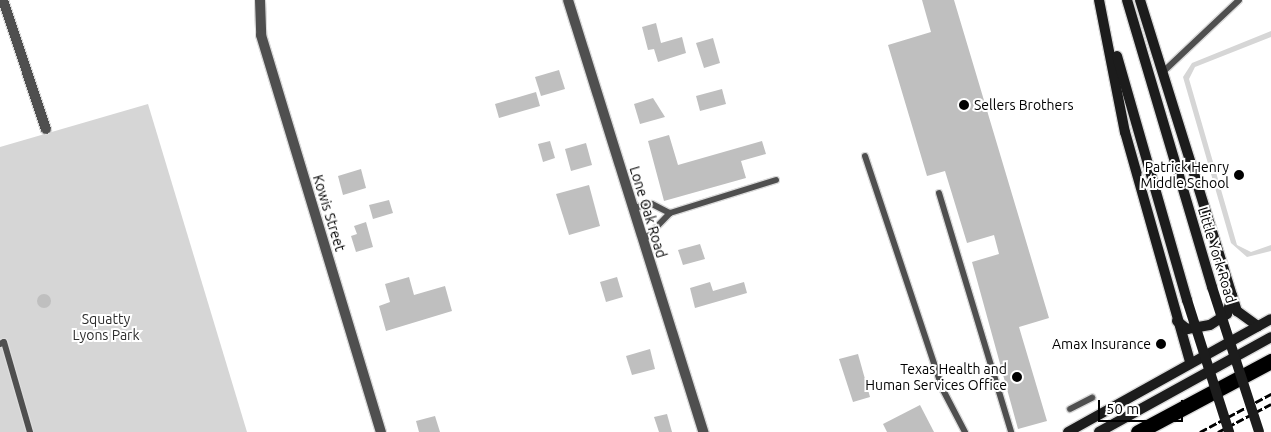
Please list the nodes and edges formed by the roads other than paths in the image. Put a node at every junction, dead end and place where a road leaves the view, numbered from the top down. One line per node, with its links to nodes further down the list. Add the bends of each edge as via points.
1 (3, 0): 9 (street)
2 (260, 0): 29 (street, Kowis Street, via 261,35)
3 (568, 0): 13 (street, Lone Oak Road)
4 (1100, 0): 18 (main road, via 1125,132); 25 (main road, bridge)
5 (1127, 0): 22 (main road, Little York Road, bridge)
6 (1140, 0): 8 (main road)
7 (1240, 0): 8 (lane)
8 (1164, 71): 16 (main road)
9 (46, 129)
10 (865, 156): 31 (lane, via 942,388)
11 (776, 180): 14 (lane)
12 (939, 193): 32 (lane)
13 (633, 208): 14 (lane, via 652,204); 15 (street, Lone Oak Road)
14 (670, 213): 15 (lane)
15 (643, 241): 30 (street, Lone Oak Road)
16 (1232, 295): 18 (main road, via 1227,314 1210,325 1187,329); 19 (main road, via 1237,311)
17 (1271, 319): 19 (main road)
18 (1177, 320): 23 (main road)
19 (1258, 326): 23 (main road)
20 (1271, 337): 22 (main road)
21 (0, 344): 28 (lane, via 4,342)
22 (1235, 355): 25 (main road); 37 (main road, Little York Road, bridge)
23 (1190, 362): 33 (main road)
24 (1271, 362): 35 (highway)
25 (1208, 370): 34 (main road); 36 (main road, bridge)
26 (1092, 398): 27 (lane)
27 (1070, 409)
28 (30, 432)
29 (381, 432)
30 (703, 432)
31 (964, 432)
32 (1011, 432)
33 (1068, 432)
34 (1099, 432)
35 (1138, 432)
36 (1229, 432)
37 (1259, 432)

